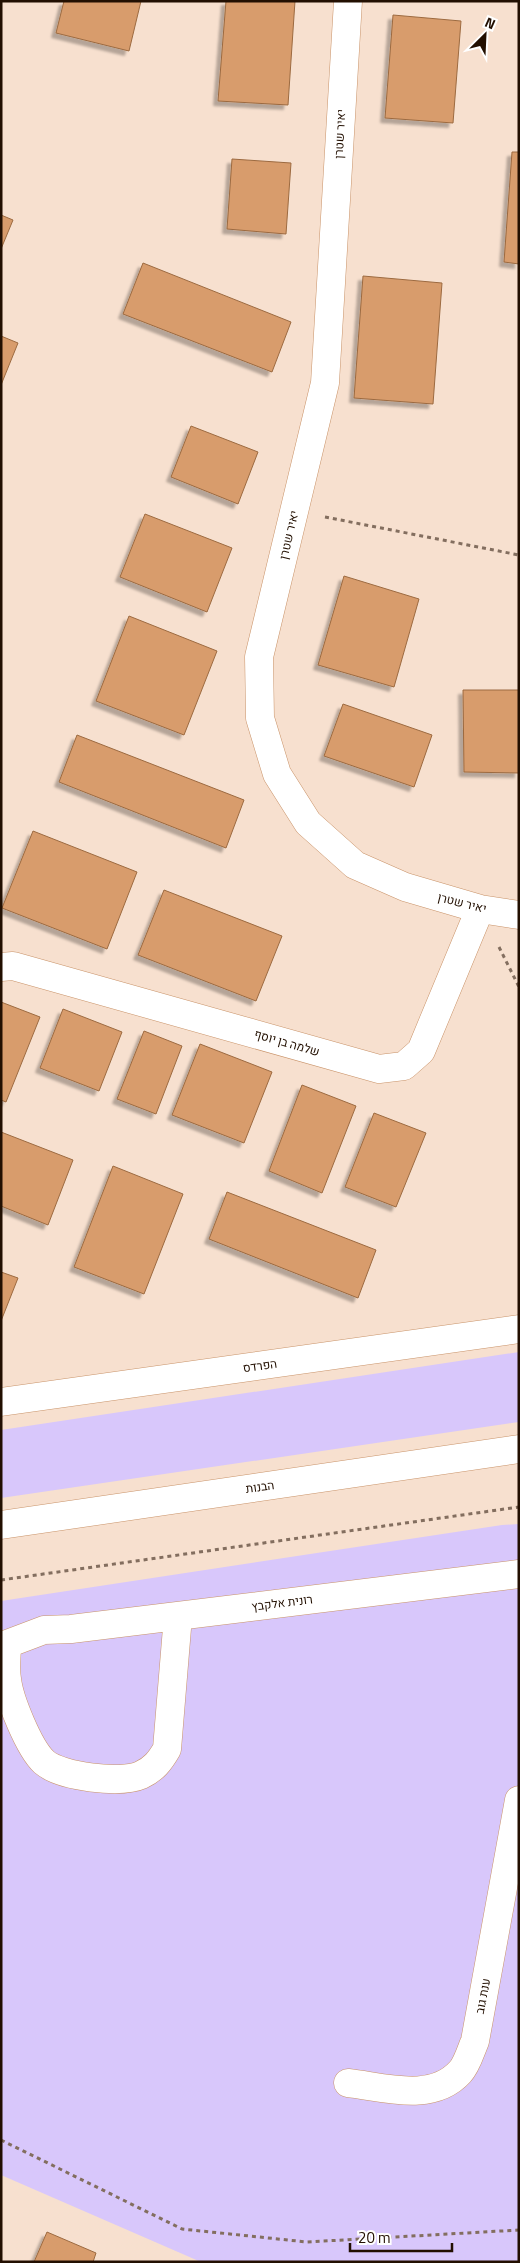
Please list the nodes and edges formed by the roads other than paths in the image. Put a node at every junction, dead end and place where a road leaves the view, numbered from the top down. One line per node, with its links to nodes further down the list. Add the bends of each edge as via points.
1 (348, 1): 2 (street, יאיר שטרן, via 325,383 259,657 260,718 277,774 308,823 355,865 405,887)
2 (480, 909): 3 (street, יאיר שטרן); 4 (street, שלמה בן יוסף, via 421,1051 404,1066 379,1069 13,966)
3 (519, 915)
4 (1, 967)
5 (519, 1329): 6 (street, הפרדס)
6 (1, 1402)
7 (519, 1449): 8 (street, הבנות)
8 (1, 1525)
9 (519, 1574): 10 (street, רונית אלקבץ)
10 (178, 1616): 10 (street, רונית אלקבץ, via 167,1749 159,1764 140,1776 110,1778 78,1777 44,1762 22,1727 7,1679 7,1644 44,1630)
11 (519, 1800): 12 (street, ענת גוב, via 475,2041 461,2071 445,2086 421,2091)
12 (348, 2083)

